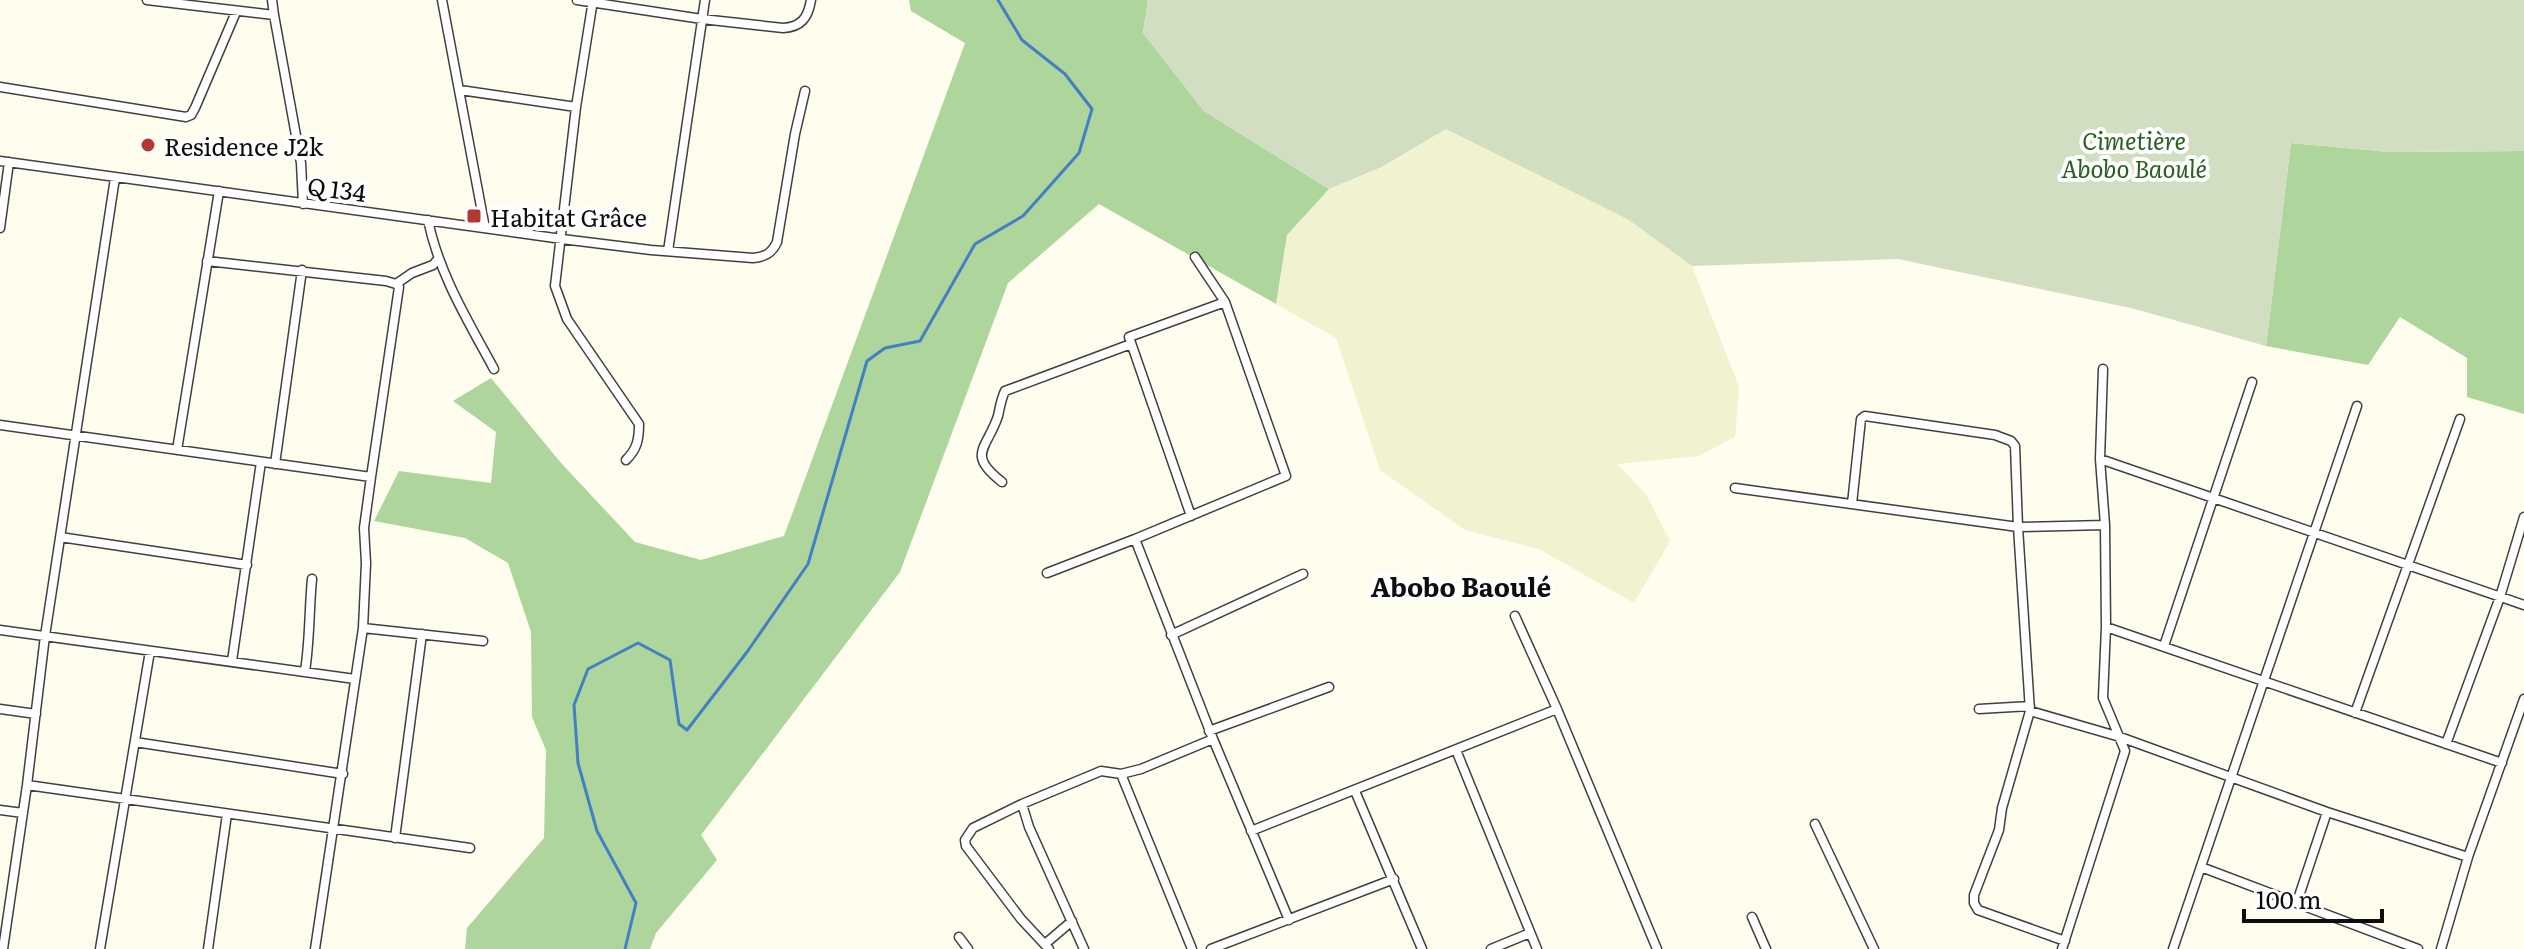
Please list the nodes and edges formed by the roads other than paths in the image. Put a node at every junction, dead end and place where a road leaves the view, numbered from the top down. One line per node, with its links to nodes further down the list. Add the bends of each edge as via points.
1 (147, 0): 8 (street)
2 (272, 0): 9 (street)
3 (442, 0): 12 (street)
4 (577, 0): 7 (street)
5 (705, 0): 10 (street)
6 (811, 0): 10 (street, via 809,13 793,27)
7 (593, 1): 10 (street); 14 (street)
8 (236, 12): 9 (street); 11 (street, via 195,108 186,117)
9 (274, 15): 18 (street, via 301,163)
10 (702, 19): 24 (street)
11 (0, 87)
12 (460, 90): 14 (street); 22 (street)
13 (805, 91): 24 (street, Q 134, via 773,250 753,258)
14 (576, 107): 23 (street)
15 (4, 161): 16 (street, Q 134); 19 (street)
16 (115, 178): 17 (street, Q 134); 38 (street)
17 (219, 191): 18 (street, Q 134); 27 (street)
18 (303, 204): 20 (street, Q 134)
19 (1, 217): 21 (street)
20 (428, 220): 22 (street, Q 134); 26 (street)
21 (0, 228)
22 (485, 228): 23 (street, Q 134)
23 (562, 239): 24 (street, Q 134); 41 (street, via 555,286 567,319 639,424 635,451)
24 (668, 251)
25 (1195, 257): 30 (street)
26 (438, 259): 29 (street); 32 (street)
27 (207, 261): 28 (street); 39 (street)
28 (302, 270): 29 (street); 43 (street)
29 (396, 284): 44 (street, via 400,293)
30 (1225, 302): 31 (street, via 1129,337); 49 (street, via 1286,476)
31 (1131, 344): 45 (street, via 1005,391 981,454 982,464); 49 (street)
32 (494, 369)
33 (2103, 369): 40 (street)
34 (2252, 382): 47 (street)
35 (2357, 406): 53 (street)
36 (2460, 419): 57 (street)
37 (0, 425): 38 (street)
38 (77, 435): 39 (street); 54 (street)
39 (177, 450): 42 (street)
40 (2100, 459): 47 (street); 51 (street)
41 (626, 460)
42 (261, 462): 43 (street); 56 (street)
43 (275, 464): 44 (street)
44 (371, 477): 65 (street, via 364,528)
45 (1002, 482)
46 (1735, 488): 48 (street)
47 (2213, 498): 53 (street); 71 (street)
48 (1852, 504): 52 (street); 52 (street, via 1861,419 1871,415 2011,441)
49 (1191, 516): 55 (street)
50 (2524, 517): 61 (street)
51 (2105, 525): 52 (street); 64 (street)
52 (2018, 527): 82 (street)
53 (2314, 533): 57 (street); 76 (street)
54 (60, 537): 56 (street); 69 (street)
55 (1135, 539): 58 (street); 68 (street)
56 (247, 565): 73 (street)
57 (2408, 565): 61 (street); 83 (street)
58 (1047, 573)
59 (1303, 574): 68 (street)
60 (312, 579): 74 (street)
61 (2500, 597): 62 (street); 88 (street)
62 (2524, 605)
63 (1515, 616): 80 (street)
64 (2106, 627): 71 (street); 86 (street, via 2103,698)
65 (363, 628): 67 (street); 75 (street)
66 (0, 630): 69 (street)
67 (422, 634): 70 (street); 105 (street)
68 (1171, 635): 85 (street)
69 (45, 636): 72 (street); 84 (street)
70 (483, 641)
71 (2164, 646): 76 (street)
72 (150, 651): 73 (street); 87 (street)
73 (232, 661): 74 (street)
74 (305, 671): 75 (street)
75 (355, 679): 91 (street)
76 (2264, 682): 83 (street); 93 (street)
77 (1329, 687): 85 (street)
78 (2524, 699): 90 (street)
79 (0, 709): 84 (street)
80 (1557, 709): 89 (street); 130 (street)
81 (1979, 709): 82 (street)
82 (2030, 709): 86 (street); 117 (street, via 1974,903 1978,910)
83 (2355, 713): 88 (street)
84 (36, 714): 94 (street)
85 (1211, 735): 92 (street); 104 (street)
86 (2120, 737): 93 (street); 117 (street, via 2125,751)
87 (135, 742): 91 (street); 96 (street)
88 (2446, 744): 90 (street)
89 (1456, 750): 95 (street); 115 (street)
90 (2502, 763): 107 (street)
91 (343, 774): 103 (street)
92 (1121, 774): 97 (street, via 1101,771); 125 (street)
93 (2231, 778): 99 (street); 108 (street)
94 (27, 785): 96 (street); 100 (street)
95 (1355, 791): 104 (street); 109 (street)
96 (125, 799): 101 (street); 120 (street)
97 (1022, 804): 114 (street); 118 (street, via 973,828 966,846)
98 (0, 810): 100 (street)
99 (2327, 812): 107 (street); 110 (street)
100 (23, 813): 111 (street)
101 (227, 814): 103 (street); 121 (street)
102 (1815, 824): 132 (street)
103 (333, 829): 105 (street); 122 (street)
104 (1251, 831): 113 (street)
105 (395, 838): 106 (street)
106 (470, 848)
107 (2468, 857): 135 (street)
108 (2201, 867): 110 (street); 133 (street)
109 (1394, 879): 113 (street); 127 (street)
110 (2297, 902): 134 (street)
111 (4, 912): 119 (street)
112 (1752, 917): 131 (street)
113 (1289, 920): 126 (street)
114 (1072, 921): 118 (street); 124 (street)
115 (1530, 933): 128 (street); 129 (street)
116 (959, 937): 123 (street)
117 (2064, 945)
118 (1047, 947)
119 (3, 949)
120 (100, 949)
121 (208, 949)
122 (315, 949)
123 (968, 949)
124 (1084, 949)
125 (1192, 949)
126 (1211, 949)
127 (1422, 949)
128 (1491, 949)
129 (1537, 949)
130 (1657, 949)
131 (1766, 949)
132 (1874, 949)
133 (2173, 949)
134 (2418, 949)
135 (2441, 949)

